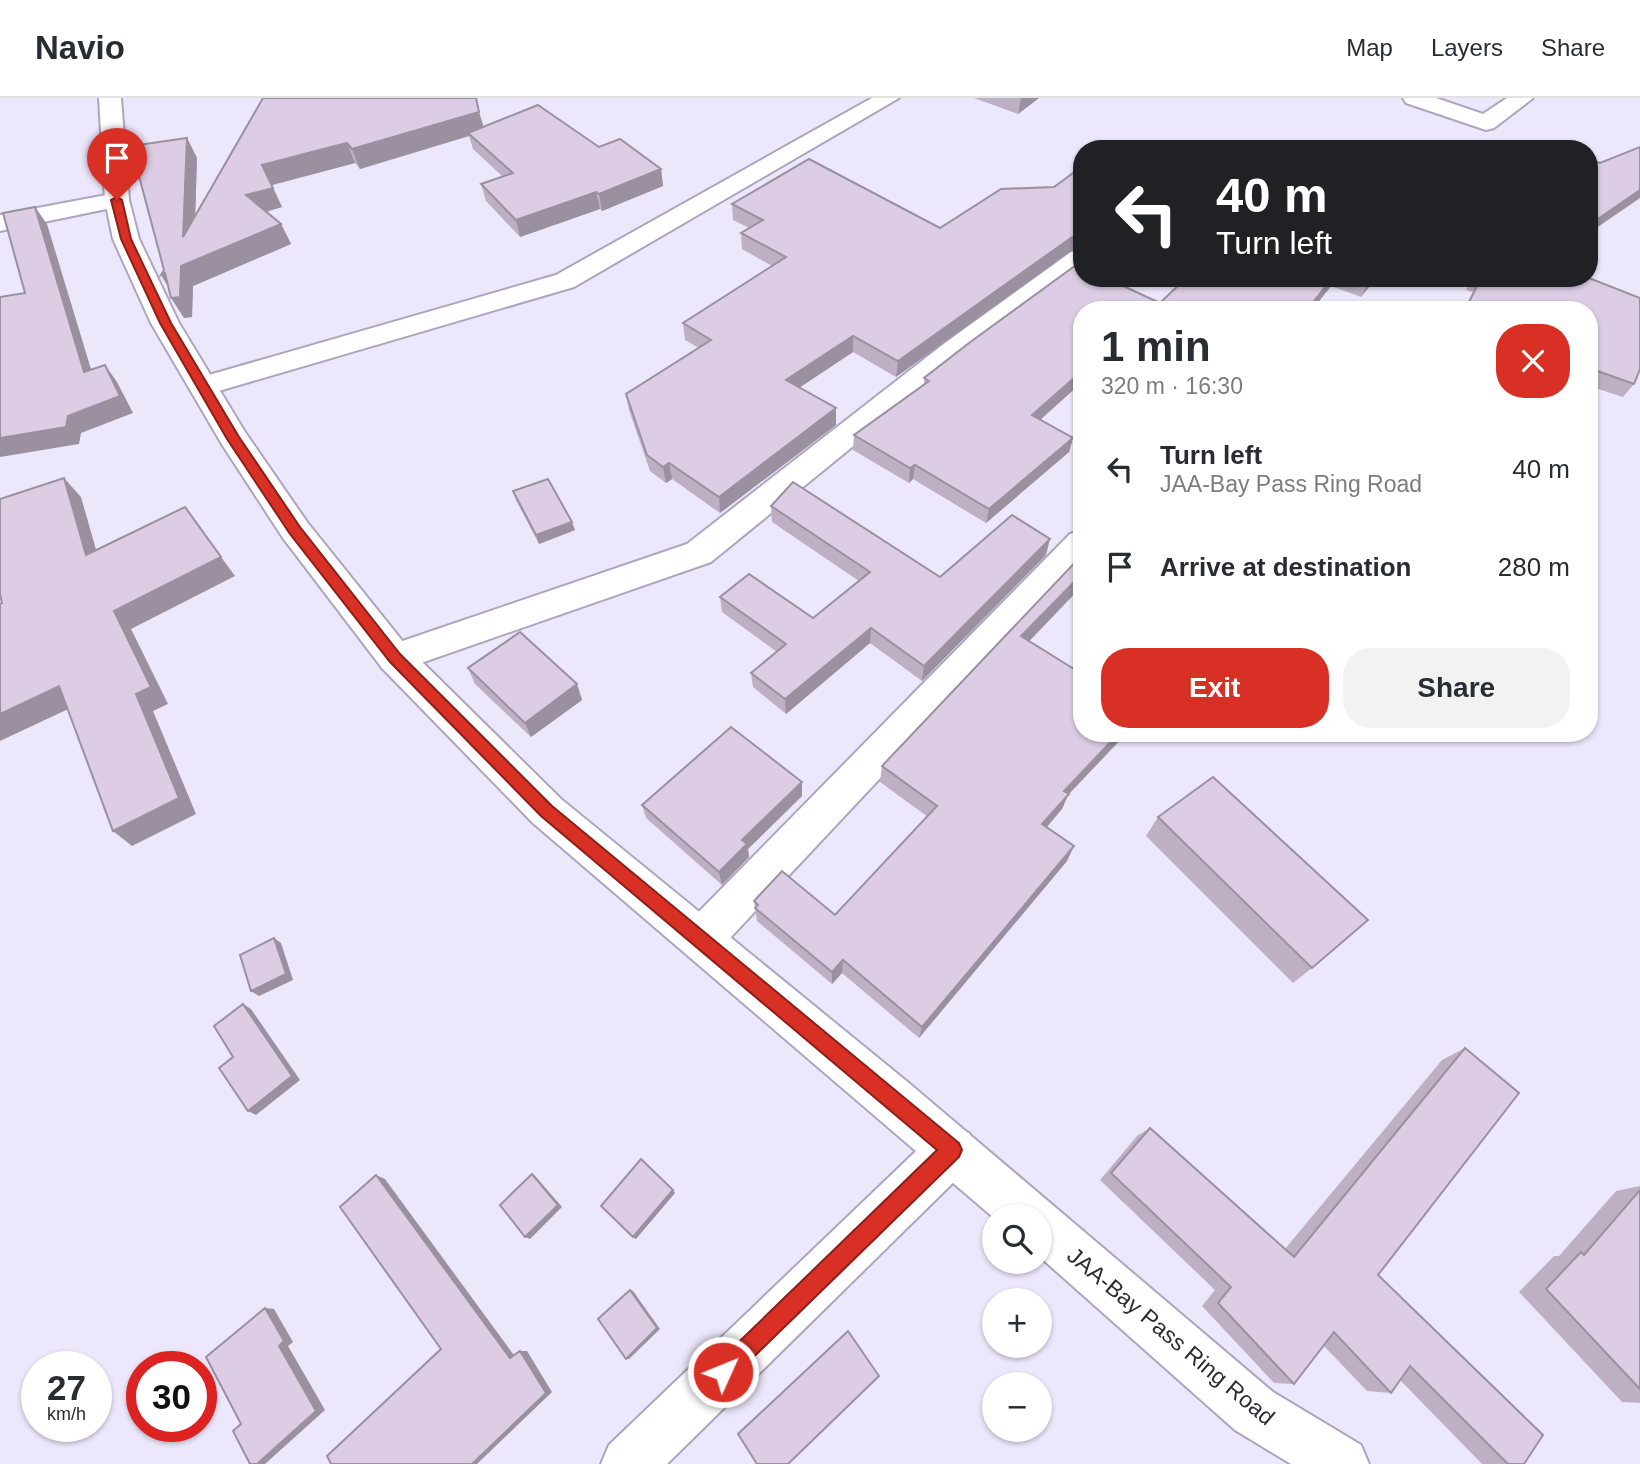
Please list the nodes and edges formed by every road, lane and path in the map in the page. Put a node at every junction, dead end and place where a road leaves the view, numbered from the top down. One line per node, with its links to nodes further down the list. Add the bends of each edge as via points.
1 (110, 98): 5 (main road)
2 (888, 98): 8 (main road, via 565,281)
3 (1414, 98): 4 (main road, via 1486,123)
4 (1522, 98)
5 (117, 200): 6 (main road); 8 (main road, via 126,239 154,299)
6 (0, 223)
7 (1073, 263): 10 (main road, via 955,349 699,553)
8 (205, 386): 10 (main road, via 295,530)
9 (1073, 551): 11 (main road)
10 (395, 658): 11 (main road, via 547,811)
11 (701, 939): 12 (main road)
12 (952, 1150): 13 (main road); 15 (main road)
13 (1015, 1204)
14 (1052, 1235): 16 (main road, JAA-Bay Pass Ring Road, via 1254,1411)
15 (628, 1464)
16 (1342, 1464)

